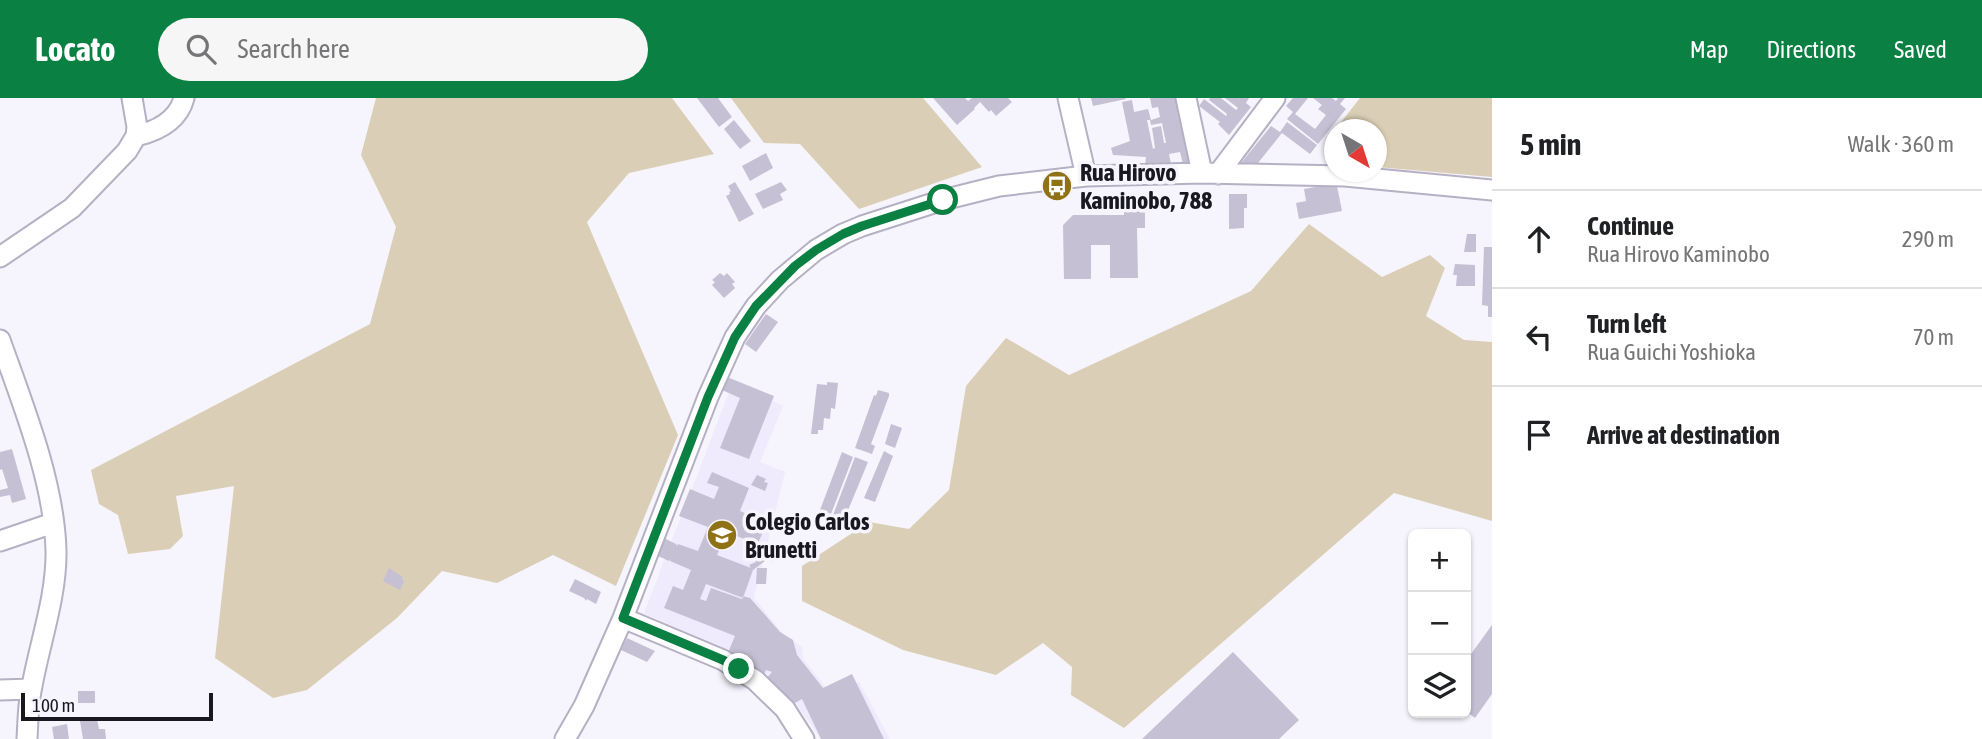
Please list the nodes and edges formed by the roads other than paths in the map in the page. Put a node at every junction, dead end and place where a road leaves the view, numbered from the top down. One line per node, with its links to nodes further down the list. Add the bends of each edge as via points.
1 (132, 98): 6 (street)
2 (184, 98): 6 (street, via 167,124)
3 (1069, 98): 8 (street)
4 (1186, 98): 7 (street)
5 (1275, 98): 7 (street)
6 (136, 136): 10 (street, via 72,208)
7 (1210, 174): 8 (street); 9 (street, via 1345,176)
8 (1086, 176): 14 (street, via 999,186 862,226 816,250 780,280 735,337)
9 (1492, 190)
10 (0, 257)
11 (0, 340): 12 (street, via 36,443)
12 (53, 523): 13 (street); 16 (street, via 53,586)
13 (0, 541)
14 (623, 618): 18 (street); 19 (street, via 723,660 755,680 785,709)
15 (0, 690): 16 (street)
16 (31, 690): 17 (street)
17 (27, 739)
18 (565, 739)
19 (804, 739)

